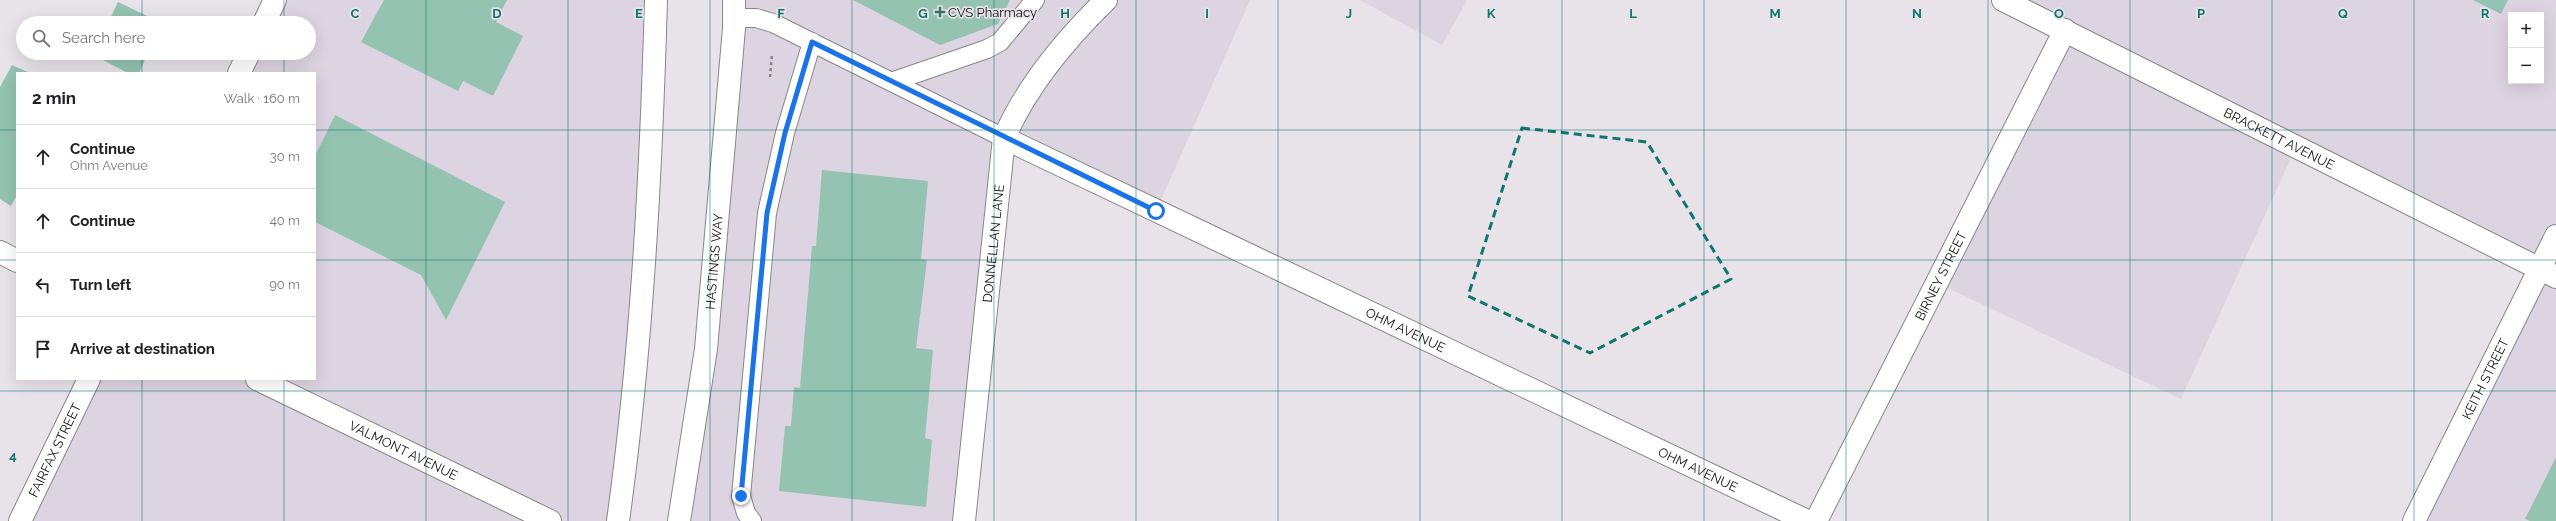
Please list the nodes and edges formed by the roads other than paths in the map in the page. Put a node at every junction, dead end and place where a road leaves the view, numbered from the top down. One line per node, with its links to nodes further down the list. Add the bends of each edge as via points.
1 (275, 0): 7 (street)
2 (656, 0): 22 (street, via 638,352)
3 (1035, 0): 12 (lane, via 1000,42 987,49)
4 (1106, 0): 13 (street, DONNELLAN LANE, via 1077,28 1034,83)
5 (2004, 0): 8 (street, BRACKETT AVENUE)
6 (734, 9): 9 (lane, via 773,23); 23 (street, HASTINGS WAY, via 706,349)
7 (267, 16)
8 (2065, 30): 17 (street, BRACKETT AVENUE); 27 (street, BIRNEY STREET)
9 (812, 42): 12 (lane); 24 (lane, via 785,133 767,213 741,496)
10 (246, 60): 11 (street)
11 (240, 72)
12 (892, 82): 13 (lane)
13 (1004, 138): 25 (street, DONNELLAN LANE); 26 (street, OHM AVENUE)
14 (2556, 236): 17 (street, KEITH STREET)
15 (0, 252): 16 (street)
16 (16, 260)
17 (2548, 273): 28 (street, KEITH STREET)
18 (89, 380): 20 (street, FAIRFAX STREET)
19 (259, 380): 21 (street, VALMONT AVENUE)
20 (20, 521)
21 (550, 521)
22 (618, 521)
23 (679, 521)
24 (752, 521)
25 (964, 521)
26 (1807, 521)
27 (1816, 521)
28 (2414, 521)

